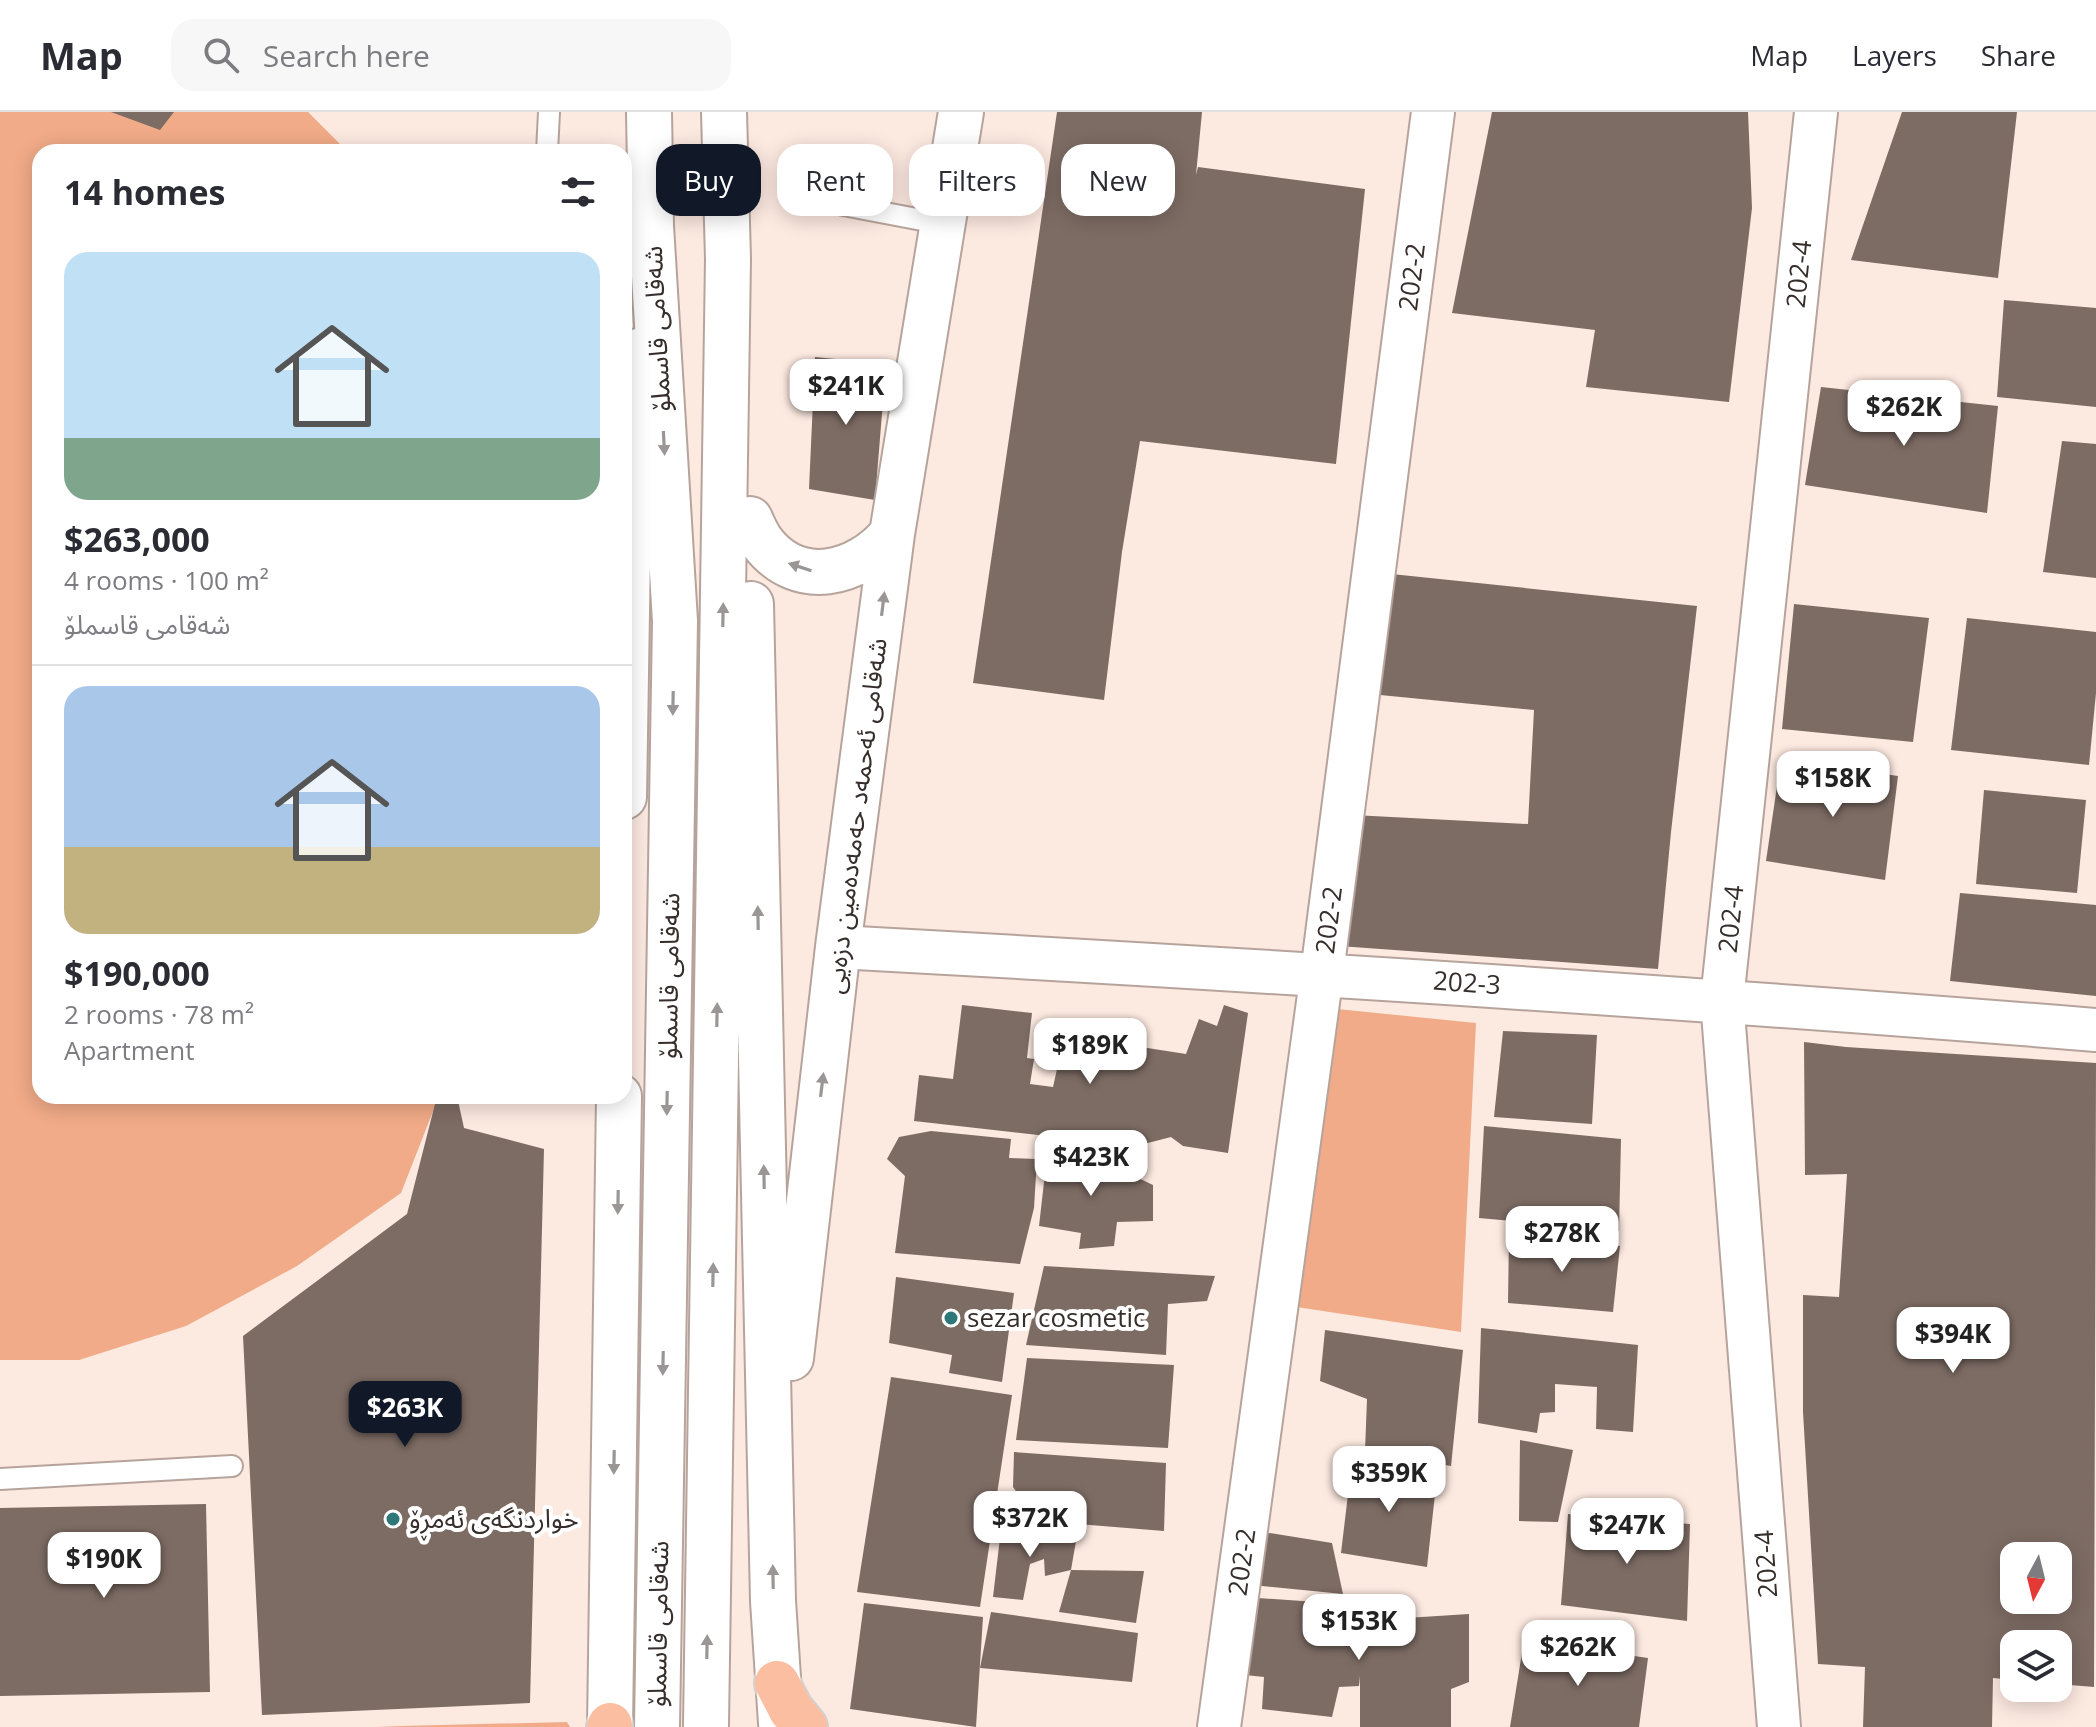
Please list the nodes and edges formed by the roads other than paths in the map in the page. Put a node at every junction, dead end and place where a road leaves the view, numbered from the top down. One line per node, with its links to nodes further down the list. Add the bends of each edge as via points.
1 (549, 112): 7 (lane)
2 (649, 112): 10 (main road, شەقامی قاسملۆ)
3 (724, 112): 11 (main road, شەقامی قاسملۆ)
4 (961, 112): 9 (main road, شەقامی ئەحمەد حەمەدەمین دزەیی)
5 (1433, 112): 16 (street, 202-2)
6 (1816, 112): 17 (street, 202-4)
7 (547, 144)
8 (893, 214): 9 (lane)
9 (943, 224): 14 (main road, شەقامی ئەحمەد حەمەدەمین دزەیی)
10 (651, 226): 12 (main road, شەقامی قاسملۆ); 26 (main road, شەقامی قاسملۆ, one-way to 26, via 675,621)
11 (728, 259): 13 (main road, شەقامی قاسملۆ); 24 (main road, شەقامی قاسملۆ, one-way to 11)
12 (632, 408)
13 (750, 519): 14 (main road, one-way to 13, via 856,566 804,570 771,551); 22 (main road, شەقامی قاسملۆ, one-way to 13)
14 (892, 534): 15 (main road, شەقامی ئەحمەد حەمەدەمین دزەیی, one-way to 14)
15 (838, 947): 16 (street, 202-3); 22 (main road, شەقامی ئەحمەد حەمەدەمین دزەیی, one-way to 15)
16 (1322, 973): 17 (street, 202-3); 29 (street, 202-2)
17 (1722, 1000): 18 (street, 202-3); 30 (street, 202-4)
18 (2096, 1030)
19 (619, 1104): 25 (main road, شەقامی قاسملۆ, one-way to 25)
20 (232, 1466): 21 (lane)
21 (0, 1479)
22 (772, 1524): 23 (main road, شەقامی قاسملۆ, one-way to 22)
23 (777, 1683): 27 (main road, شەقامی قاسملۆ); 28 (highway)
24 (706, 1725)
25 (610, 1726)
26 (657, 1727)
27 (782, 1727)
28 (805, 1727)
29 (1219, 1727)
30 (1779, 1727)

